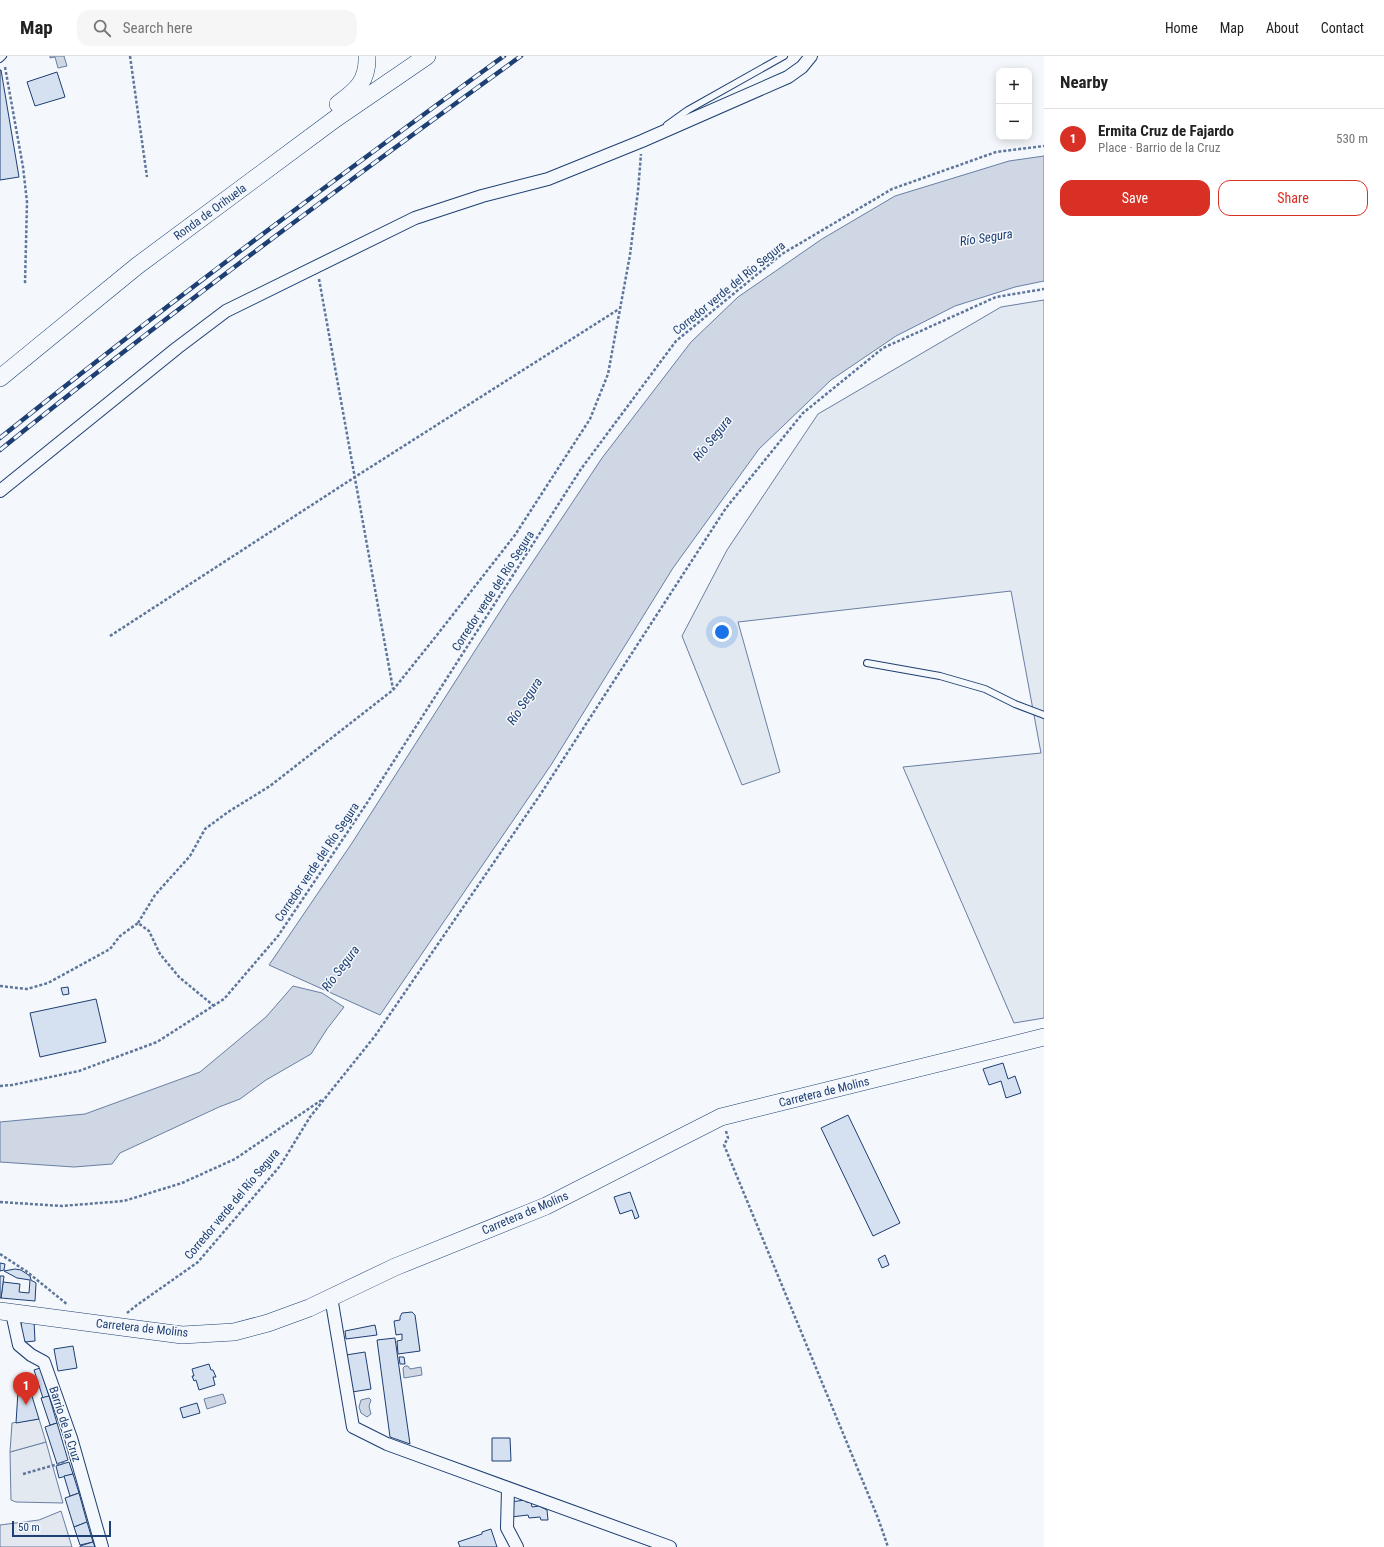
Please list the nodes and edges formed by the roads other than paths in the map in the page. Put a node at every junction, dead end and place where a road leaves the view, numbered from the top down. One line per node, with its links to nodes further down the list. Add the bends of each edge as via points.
1 (3, 56): 6 (lane)
2 (367, 56): 8 (street, via 364,77 355,91 176,224)
3 (427, 56): 8 (street, Ronda de Orihuela, via 335,119)
4 (784, 56): 7 (lane, via 688,110)
5 (811, 56): 7 (street, via 802,67 788,76)
6 (0, 59)
7 (642, 142): 10 (street, via 548,179 482,196 415,218 226,311)
8 (137, 266): 9 (street, Ronda de Orihuela)
9 (0, 378)
10 (0, 491)
11 (867, 663): 12 (lane, via 940,676 985,689)
12 (1044, 715)
13 (1044, 1037): 14 (street, Carretera de Molins, via 721,1117 546,1206 395,1267)
14 (332, 1297): 15 (street, Carretera de Molins, via 268,1323 234,1332 182,1335); 16 (street, via 353,1427 387,1444)
15 (6, 1312): 17 (street, Barrio de la Cruz, via 19,1345 31,1356 44,1362 71,1438)
16 (508, 1489): 18 (street, via 507,1528); 19 (street)
17 (102, 1547)
18 (517, 1547)
19 (670, 1547)

